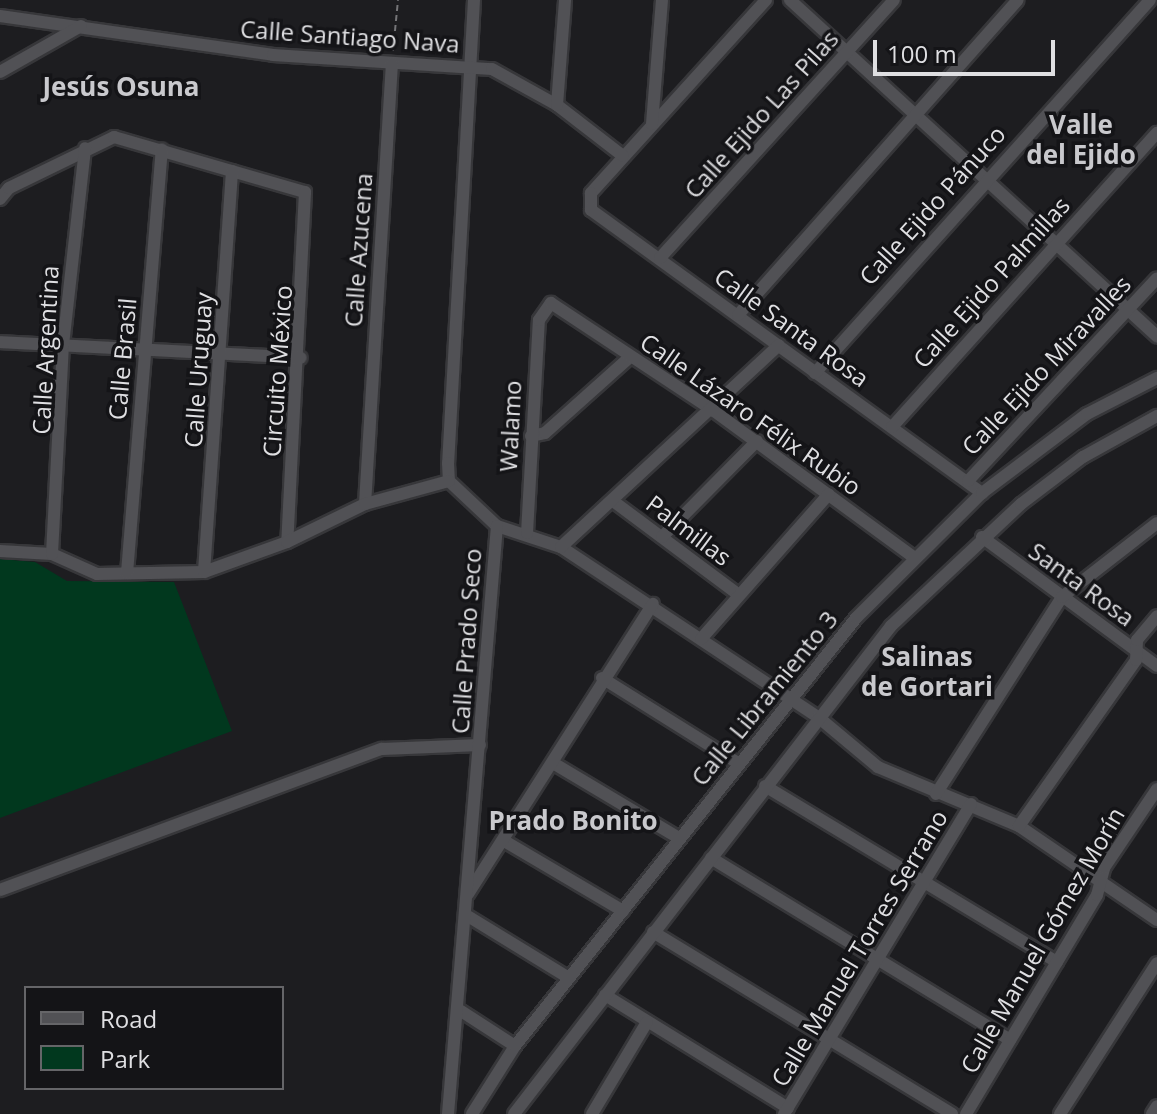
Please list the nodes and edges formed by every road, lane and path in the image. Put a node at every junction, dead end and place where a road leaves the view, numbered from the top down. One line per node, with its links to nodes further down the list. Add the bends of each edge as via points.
1 (398, 0): 13 (path)
2 (474, 0): 14 (street)
3 (565, 0): 16 (street)
4 (662, 0): 18 (street)
5 (766, 0): 18 (street)
6 (790, 0): 12 (street)
7 (894, 0): 12 (street, Calle Ejido Las Pilas)
8 (1018, 0): 17 (street)
9 (1150, 0): 24 (street, Calle Ejido Pánuco)
10 (0, 16): 11 (street, Calle Santiago Nava)
11 (81, 26): 13 (street, Calle Santiago Nava, via 273,55); 15 (street)
12 (846, 53): 17 (street); 27 (street, Calle Ejido Las Pilas)
13 (392, 64): 14 (street, Calle Santiago Nava); 52 (street, Calle Azucena)
14 (468, 67): 16 (street, Calle Santiago Nava, via 503,74); 47 (street)
15 (0, 72)
16 (557, 105): 22 (street, Calle Santiago Nava)
17 (915, 116): 24 (street); 31 (street)
18 (652, 124): 22 (street)
19 (1157, 133): 26 (street, Calle Ejido Palmillas)
20 (85, 148): 21 (street, via 114,137); 25 (street, via 9,188); 34 (street, Calle Argentina)
21 (162, 149): 23 (street); 36 (street, Calle Brasil)
22 (623, 156): 27 (street, Calle Santa Rosa, via 591,193 591,210)
23 (232, 171): 37 (street, Calle Uruguay); 39 (street, Circuito México, via 298,187 308,203)
24 (986, 178): 26 (street); 40 (street, Calle Ejido Pánuco)
25 (0, 199)
26 (1055, 240): 30 (street); 44 (street, Calle Ejido Palmillas)
27 (660, 258): 31 (street, Calle Santa Rosa)
28 (1157, 278): 30 (street, Calle Ejido Miravalles)
29 (560, 308): 38 (street, Calle Lázaro Félix Rubio); 45 (street, Walamo, via 551,303 542,307 539,320)
30 (1130, 309): 32 (street); 48 (street, Calle Ejido Miravalles)
31 (738, 315): 35 (street, Calle Santa Rosa)
32 (1157, 336)
33 (0, 342): 34 (street)
34 (63, 345): 36 (street); 61 (street, Calle Argentina)
35 (779, 345): 40 (street, Calle Santa Rosa); 42 (street)
36 (145, 347): 37 (street); 64 (street, Calle Brasil)
37 (223, 353): 39 (street); 63 (street, Calle Uruguay)
38 (630, 357): 42 (street, Calle Lázaro Félix Rubio); 45 (street, via 545,433)
39 (301, 358): 58 (street, Circuito México)
40 (815, 373): 44 (street, Calle Santa Rosa)
41 (1157, 378): 49 (street, Calle Libramiento 3, via 1087,414)
42 (714, 411): 46 (street, Calle Lázaro Félix Rubio); 51 (street)
43 (1157, 416): 57 (street, via 1083,457)
44 (892, 427): 48 (street, Calle Santa Rosa)
45 (531, 436): 55 (street, Walamo)
46 (757, 441): 50 (street, Calle Lázaro Félix Rubio); 56 (street)
47 (449, 481): 52 (street); 54 (street, Calle Prado Seco)
48 (968, 481): 49 (street, Calle Santa Rosa)
49 (982, 493): 62 (street, Calle Libramiento 3)
50 (829, 494): 62 (street, Calle Lázaro Félix Rubio); 65 (street)
51 (613, 501): 56 (street, Palmillas); 59 (street)
52 (365, 504): 58 (street)
53 (1157, 523): 66 (street)
54 (497, 526): 55 (street); 75 (street, Calle Prado Seco)
55 (527, 533): 59 (street)
56 (662, 537): 65 (street, Palmillas)
57 (982, 537): 66 (street, Santa Rosa); 74 (street, via 891,626)
58 (287, 542): 63 (street)
59 (561, 547): 67 (street)
60 (0, 551): 61 (street)
61 (52, 554): 64 (street, via 83,572)
62 (915, 558): 73 (street, Calle Libramiento 3)
63 (204, 572): 64 (street)
64 (127, 573)
65 (739, 595): 69 (street)
66 (1062, 597): 70 (street, Santa Rosa); 80 (street)
67 (653, 604): 69 (street); 72 (street)
68 (1157, 616): 70 (street, via 1137,640)
69 (701, 639): 73 (street)
70 (1136, 651): 71 (street, Santa Rosa); 82 (street, via 1136,660)
71 (1157, 666)
72 (602, 678): 76 (street); 77 (street)
73 (788, 698): 74 (street); 77 (street, Calle Libramiento 3)
74 (818, 717): 78 (street); 80 (street, via 878,767)
75 (480, 745): 88 (street, via 382,749); 89 (street, Calle Prado Seco)
76 (553, 763): 83 (street); 84 (street)
77 (738, 763): 83 (street, Calle Libramiento 3)
78 (765, 786): 85 (street); 87 (street)
79 (1157, 789): 86 (street, Calle Manuel Gómez Morín)
80 (936, 794): 81 (street)
81 (971, 804): 82 (street); 87 (street, Calle Manuel Torres Serrano)
82 (1019, 826): 86 (street)
83 (679, 838): 90 (street, Calle Libramiento 3)
84 (506, 842): 89 (street); 90 (street)
85 (711, 858): 93 (street); 94 (street)
86 (1099, 880): 92 (street); 95 (street, Calle Manuel Gómez Morín, via 1097,895)
87 (925, 881): 94 (street, Calle Manuel Torres Serrano); 95 (street)
88 (0, 890)
89 (468, 894): 91 (street, Calle Prado Seco)
90 (623, 911): 97 (street, Calle Libramiento 3)
91 (466, 915): 97 (street); 99 (street, Calle Prado Seco)
92 (1157, 920)
93 (653, 932): 98 (street); 101 (street)
94 (876, 960): 101 (street, Calle Manuel Torres Serrano); 102 (street)
95 (1057, 962): 102 (street, Calle Manuel Gómez Morín)
96 (1157, 963): 112 (street)
97 (569, 978): 103 (street, Calle Libramiento 3)
98 (605, 995): 100 (street); 108 (street)
99 (461, 1011): 103 (street); 106 (street, Calle Prado Seco)
100 (647, 1022): 105 (street); 109 (street)
101 (829, 1038): 105 (street, Calle Manuel Torres Serrano); 110 (street)
102 (1010, 1040): 111 (street, Calle Manuel Gómez Morín)
103 (515, 1046): 107 (street, Calle Libramiento 3)
104 (1157, 1106): 113 (street)
105 (786, 1111)
106 (448, 1114)
107 (472, 1114)
108 (514, 1114)
109 (592, 1114)
110 (952, 1114)
111 (966, 1114)
112 (1060, 1114)
113 (1152, 1114)

